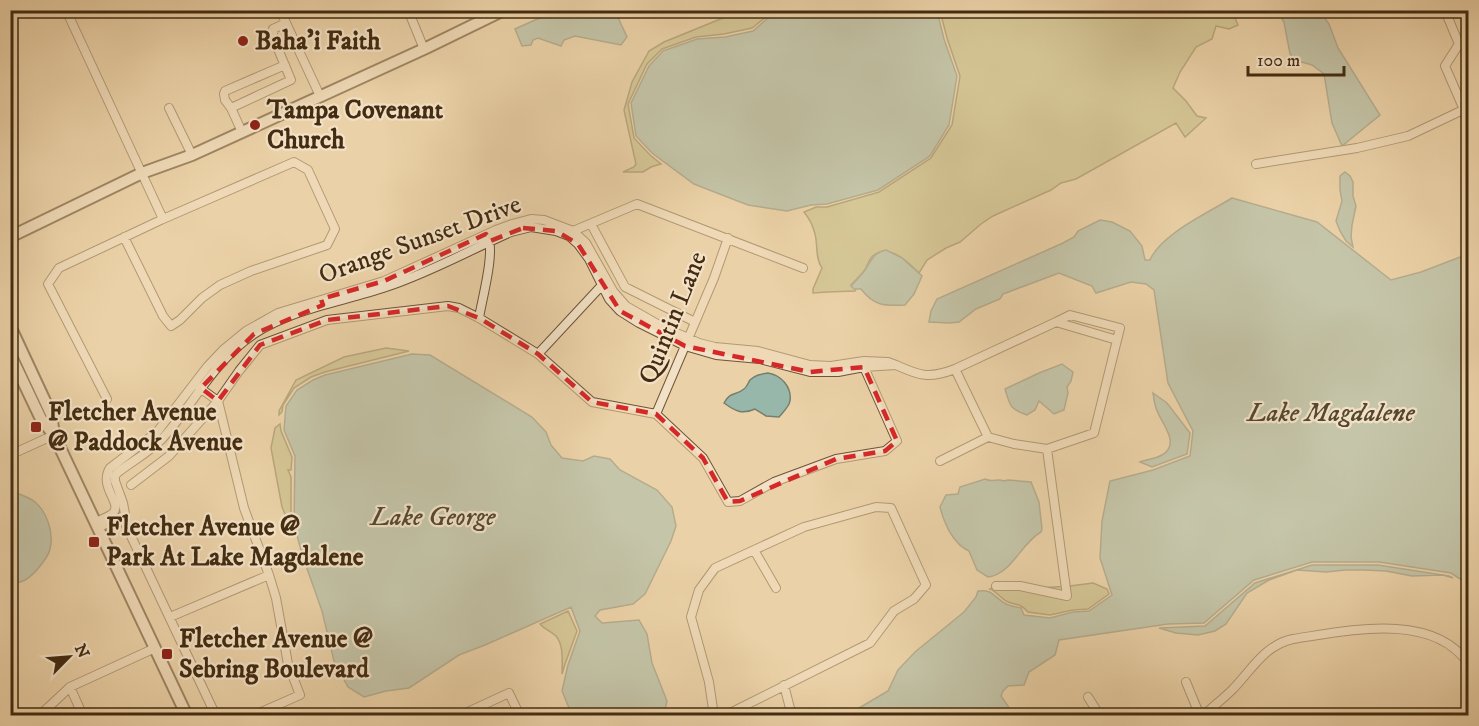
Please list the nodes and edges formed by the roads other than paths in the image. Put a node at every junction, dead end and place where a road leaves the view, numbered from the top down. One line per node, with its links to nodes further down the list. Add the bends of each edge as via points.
1 (66, 10): 17 (street)
2 (280, 10): 6 (street)
3 (408, 10): 7 (street)
4 (504, 10): 7 (street)
5 (1446, 13): 12 (street, via 1459,44 1445,66)
6 (286, 23): 8 (street, via 272,33); 9 (street)
7 (424, 49): 9 (street)
8 (285, 65): 11 (street, via 291,80); 11 (street, via 225,91)
9 (320, 96): 14 (street)
10 (169, 108): 15 (street)
11 (231, 108): 14 (street)
12 (1465, 109): 13 (street); 16 (street, via 1408,136)
13 (1468, 119)
14 (242, 132): 15 (street)
15 (192, 155): 17 (street)
16 (1256, 164)
17 (142, 173): 18 (street); 21 (street)
18 (164, 219): 22 (street); 22 (street, via 294,162 308,170 335,229 327,244 220,285 171,326)
19 (591, 224): 20 (street); 24 (street, via 637,204); 30 (street, via 625,287)
20 (571, 233): 23 (street, Orange Sunset Drive, via 544,220 531,219 512,224); 26 (street, Orange Sunset Drive)
21 (10, 237)
22 (124, 237): 40 (street, via 58,268 48,284)
23 (488, 238): 27 (street, Orange Sunset Drive); 28 (street, via 490,255)
24 (728, 238): 25 (street); 30 (street, Quintin Lane)
25 (803, 268)
26 (604, 283): 34 (street, Orange Sunset Drive, via 609,299 620,311); 36 (street)
27 (322, 302): 29 (street); 39 (street, Orange Sunset Drive, via 278,313 246,330 224,349)
28 (479, 318): 29 (street, via 448,306); 36 (street)
29 (327, 320): 41 (street, via 260,345)
30 (695, 322): 34 (street, Quintin Lane)
31 (1056, 322): 33 (street); 33 (street, Orange Sunset Drive, via 1070,315 1120,328); 38 (street, Orange Sunset Drive)
32 (10, 326): 43 (street, via 51,414)
33 (1117, 340): 45 (street, via 1094,433)
34 (687, 342): 37 (street, Orange Sunset Drive, via 716,355 760,359 810,372 838,372); 42 (street, Quintin Lane)
35 (10, 354): 43 (street, via 41,419)
36 (538, 354): 42 (street, via 592,402)
37 (864, 364): 38 (street, Orange Sunset Drive, via 888,362 918,374 938,376); 42 (street, via 897,441 885,451 836,459 740,501 728,502 703,458)
38 (955, 369): 44 (street)
39 (198, 386): 41 (street); 49 (street, Orange Sunset Drive, via 159,441 115,476 125,514); 50 (street, Orange Sunset Drive, via 157,432 110,468 107,486 115,509)
40 (107, 399)
41 (218, 400): 48 (street, via 169,456); 52 (street, via 244,508)
42 (656, 414)
43 (54, 435): 46 (street); 50 (street)
44 (987, 437): 45 (street); 47 (street)
45 (1047, 449): 53 (street, via 1067,596 1020,586)
46 (10, 455)
47 (940, 461)
48 (131, 485)
49 (122, 517): 50 (street); 55 (street)
50 (97, 524): 56 (street)
51 (754, 550): 54 (street); 59 (street, via 804,527 876,507 891,508 926,585 914,599 894,611 870,643); 69 (street, via 715,568 699,590 691,617)
52 (270, 575): 55 (street); 66 (street, via 288,664 300,695)
53 (996, 586)
54 (776, 588)
55 (170, 617): 65 (street)
56 (155, 648): 60 (street); 64 (street)
57 (1468, 663): 73 (street, via 1444,640 1404,630 1381,628 1293,639 1266,652 1232,690)
58 (1186, 682): 73 (street)
59 (784, 685): 70 (street); 71 (street)
60 (70, 687): 62 (street); 63 (street)
61 (1088, 697): 72 (street)
62 (39, 716)
63 (83, 716)
64 (187, 716)
65 (216, 716)
66 (252, 716)
67 (459, 716): 68 (street, via 508,693)
68 (520, 716)
69 (714, 716)
70 (724, 716)
71 (792, 716)
72 (1100, 716)
73 (1201, 716)
74 (1374, 716): 75 (street)
75 (1384, 716)

